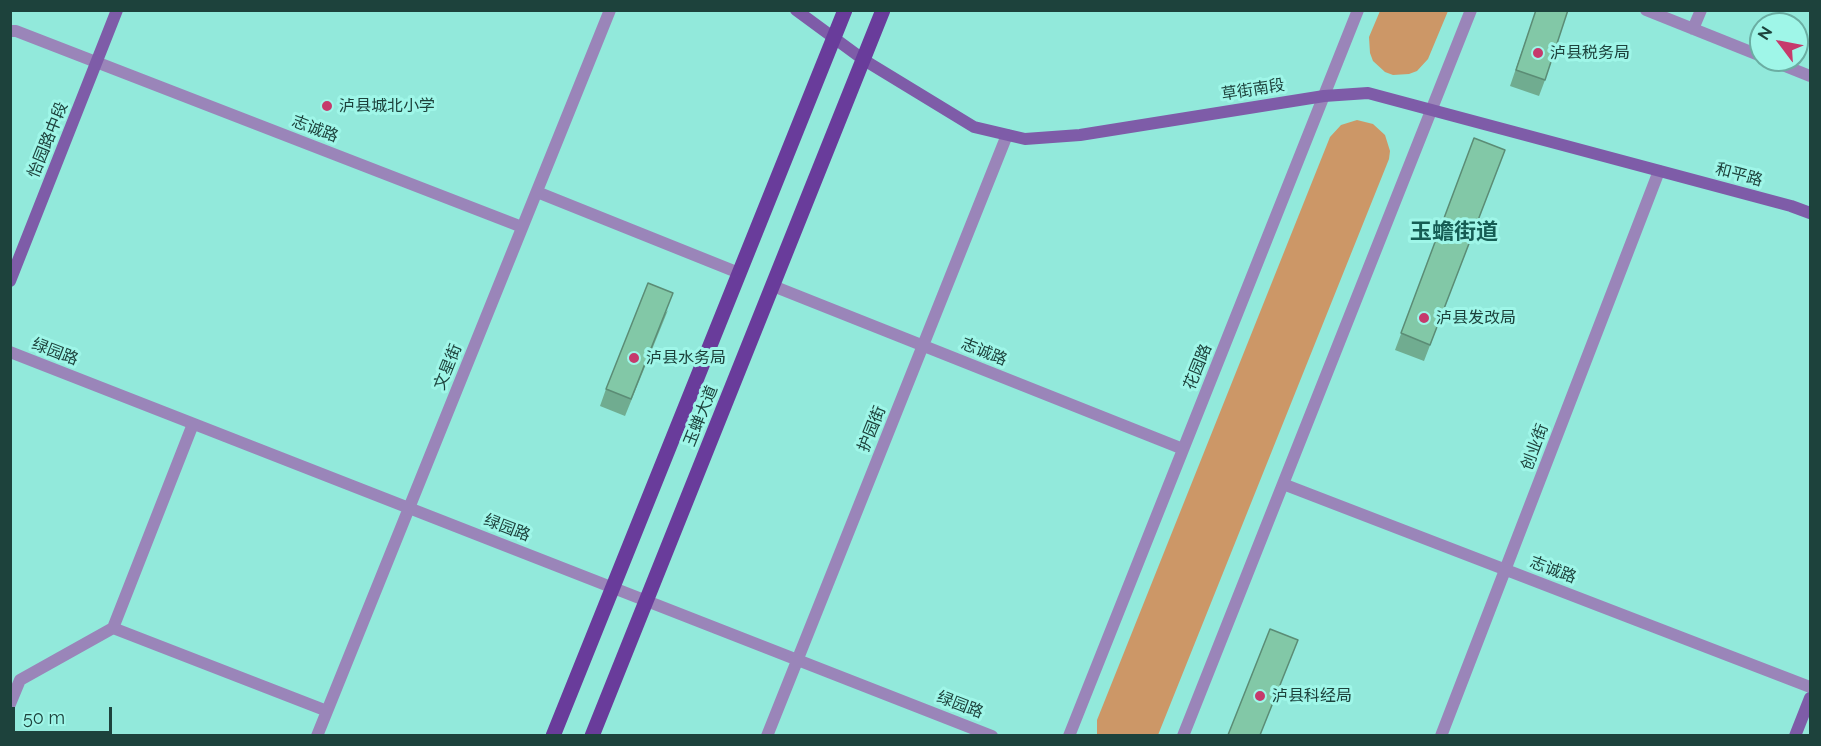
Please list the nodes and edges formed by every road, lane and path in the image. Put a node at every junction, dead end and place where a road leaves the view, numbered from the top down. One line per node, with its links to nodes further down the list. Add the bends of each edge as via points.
1 (117, 10): 15 (main road, 怡园路中段)
2 (610, 10): 20 (street, 文星街)
3 (796, 10): 12 (main road, 草街南段)
4 (845, 10): 12 (main road, 玉蝉大道)
5 (883, 10): 14 (main road, 玉蝉大道)
6 (1358, 10): 16 (street, 花园路)
7 (1471, 10): 17 (street)
8 (1646, 10): 10 (street)
9 (1701, 10): 10 (street)
10 (1694, 29): 13 (street)
11 (10, 31): 15 (street, 志诚路)
12 (834, 38): 14 (main road, 草街南段); 23 (main road, 玉蝉大道)
13 (1749, 51)
14 (864, 60): 18 (main road, 草街南段, via 974,127); 25 (main road, 玉蝉大道)
15 (97, 62): 22 (street, 志诚路); 24 (main road, 怡园路中段)
16 (1324, 96): 17 (main road, 草街南段, via 1368,93); 18 (main road, 草街南段, via 1080,135 1025,139); 29 (street, 花园路)
17 (1431, 110): 19 (main road, 草街南段); 30 (street)
18 (1007, 135): 26 (street, 护园街)
19 (1659, 171): 21 (main road, 和平路); 32 (street, 创业街)
20 (537, 192): 22 (street, 文星街); 23 (street)
21 (1810, 213)
22 (522, 227): 31 (street, 文星街)
23 (739, 273): 33 (main road, 玉蝉大道)
24 (10, 281)
25 (773, 286): 26 (street, 志诚路); 34 (main road, 玉蝉大道)
26 (923, 345): 29 (street, 志诚路); 36 (street, 护园街)
27 (10, 352): 28 (street, 绿园路)
28 (193, 423): 31 (street, 绿园路); 35 (street)
29 (1183, 449): 47 (street, 花园路)
30 (1283, 484): 32 (street, 志诚路); 48 (street)
31 (409, 508): 33 (street, 绿园路); 41 (street, 文星街)
32 (1505, 570): 38 (street, 志诚路); 49 (street, 创业街)
33 (613, 587): 34 (street, 绿园路); 43 (main road, 玉蝉大道)
34 (646, 600): 36 (street, 绿园路); 44 (main road, 玉蝉大道)
35 (113, 628): 37 (street); 41 (street)
36 (797, 659): 45 (street, 护园街); 46 (street, 绿园路)
37 (16, 678): 40 (street)
38 (1810, 687)
39 (1810, 698): 50 (main road)
40 (10, 704)
41 (327, 711): 42 (street, 文星街)
42 (317, 735)
43 (553, 735)
44 (592, 735)
45 (767, 735)
46 (992, 735)
47 (1069, 735)
48 (1183, 735)
49 (1441, 735)
50 (1795, 735)

